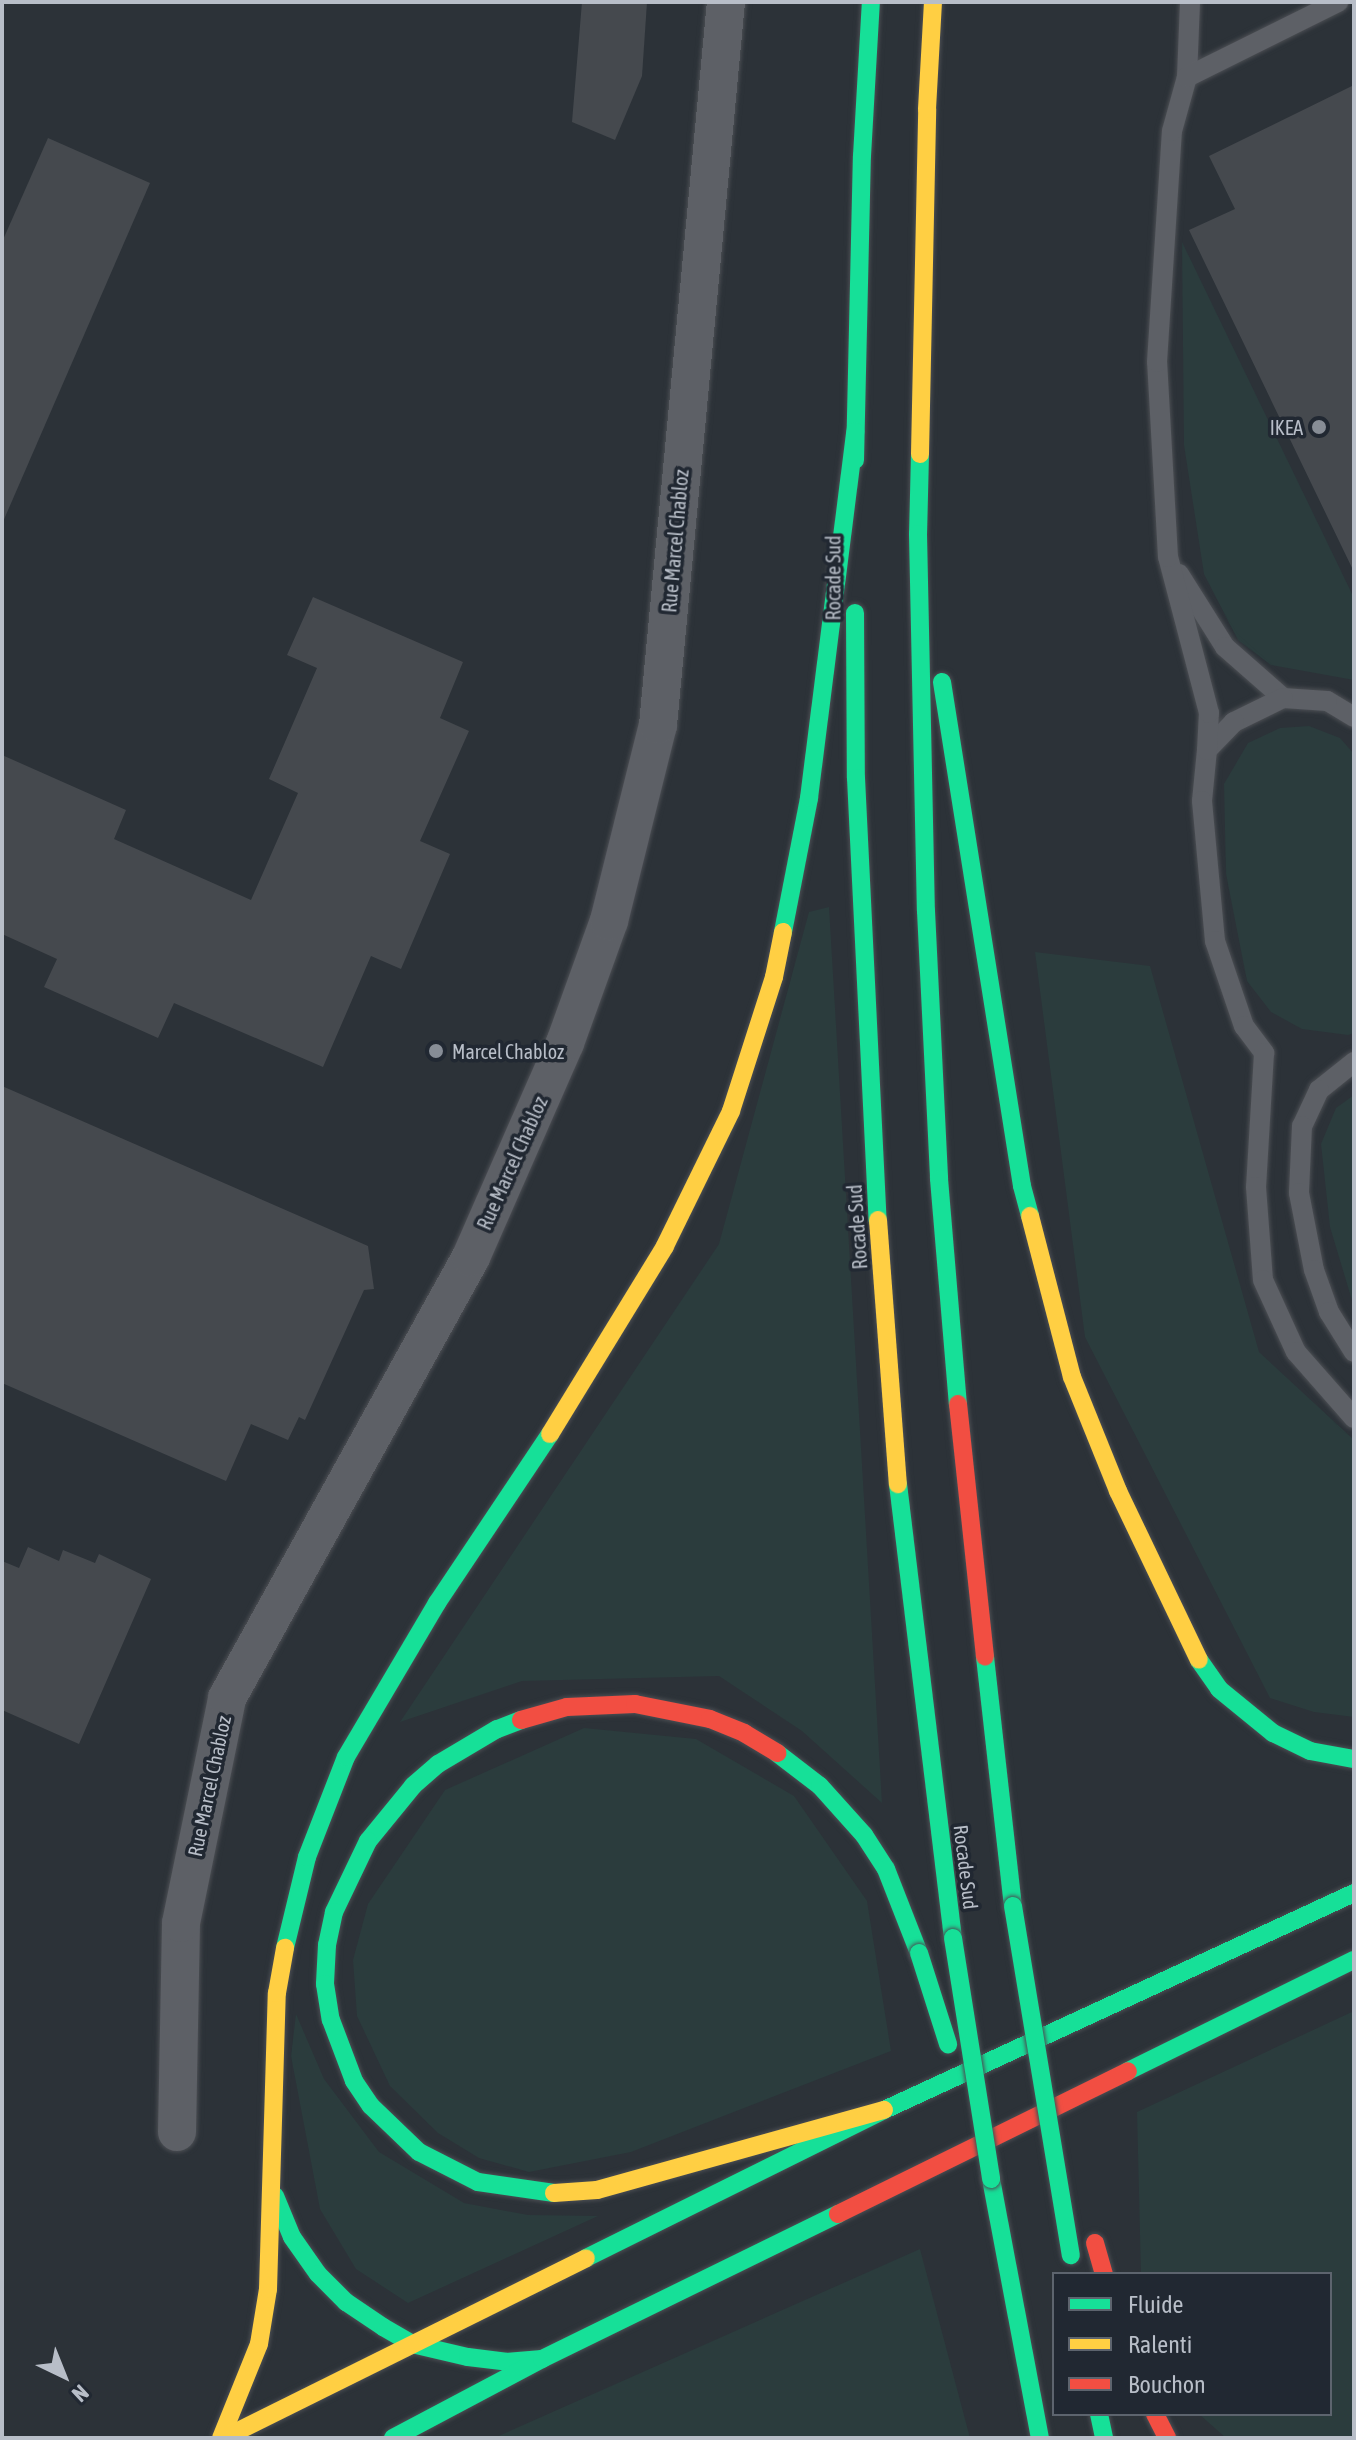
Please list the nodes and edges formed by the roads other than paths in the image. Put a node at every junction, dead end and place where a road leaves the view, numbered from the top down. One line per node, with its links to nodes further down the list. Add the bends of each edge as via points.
1 (726, 2): 21 (street, Rue Marcel Chabloz, via 658,725 609,921 565,1043 471,1257 227,1698 181,1923)
2 (871, 2): 7 (main road, Rocade Sud)
3 (933, 2): 8 (main road)
4 (1190, 2): 6 (lane)
5 (1338, 2): 6 (lane)
6 (1187, 77): 9 (lane, via 1172,131 1157,362)
7 (855, 432): 22 (main road, Rocade Sud, bridge, via 856,778 875,1184 903,1545 953,1938); 23 (main road, via 809,798 774,977 755,1040 725,1124 665,1246 585,1382 393,1675 326,1802 293,1906 277,1993)
8 (918, 534): 16 (main road, via 1022,1186 1072,1377 1174,1612 1219,1689 1273,1733 1310,1751); 19 (main road, bridge, via 920,746 939,1179 961,1444 1013,1906)
9 (1168, 557): 10 (lane, via 1225,647); 12 (lane, via 1209,713)
10 (1283, 698): 11 (lane, via 1327,701); 12 (lane, via 1234,722)
11 (1354, 717)
12 (1207, 750): 15 (lane, via 1202,801 1215,941 1244,1026 1264,1053 1256,1187 1263,1280 1296,1352)
13 (1354, 1062): 14 (lane, via 1319,1090 1302,1126 1299,1193 1314,1270 1329,1312)
14 (1354, 1352)
15 (1354, 1418)
16 (1354, 1759)
17 (1354, 1893): 20 (main road)
18 (1354, 1960): 29 (main road)
19 (1038, 2061): 24 (main road, bridge); 26 (main road, bridge)
20 (884, 2110): 22 (main road, bridge, via 597,2190 555,2193 478,2182 419,2152 371,2106 354,2081 331,2020 325,1984 329,1934 349,1876 368,1841 413,1786 438,1764 497,1729 567,1707 635,1704 721,1723 771,1748 809,1776 854,1823 886,1869 919,1953); 28 (main road)
21 (177, 2132)
22 (991, 2179): 34 (main road, Rocade Sud)
23 (271, 2187): 28 (main road, via 292,2237 318,2274 346,2302); 32 (main road, via 268,2289 259,2344)
24 (1080, 2197)
25 (1092, 2235): 27 (main road)
26 (1074, 2272)
27 (1103, 2272)
28 (412, 2344): 29 (main road, via 506,2362); 32 (main road)
29 (542, 2359): 33 (main road)
30 (1099, 2416): 35 (main road)
31 (1156, 2416): 36 (main road)
32 (222, 2438)
33 (393, 2438)
34 (1040, 2438)
35 (1104, 2438)
36 (1167, 2438)

